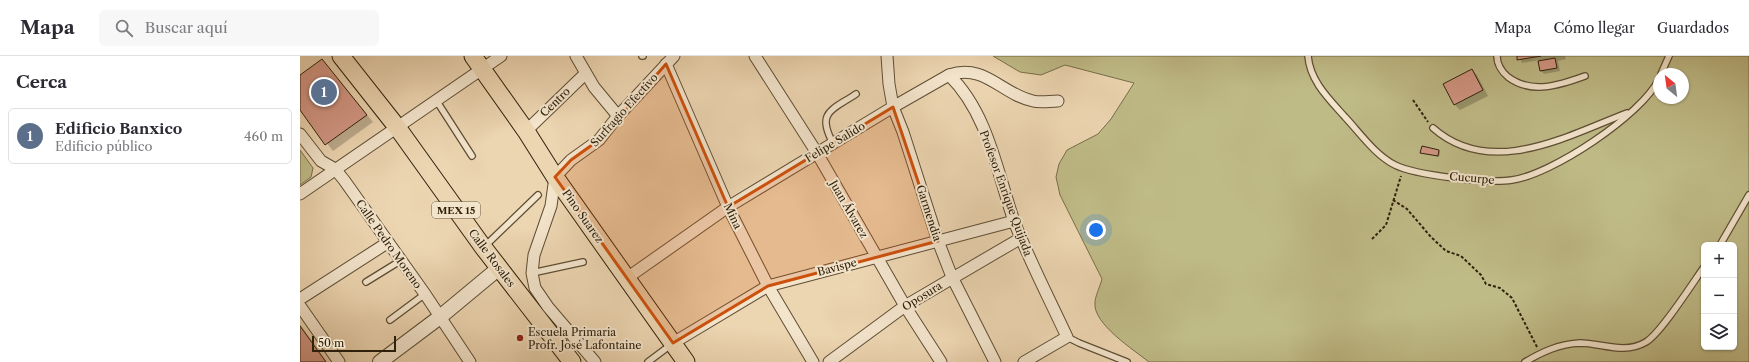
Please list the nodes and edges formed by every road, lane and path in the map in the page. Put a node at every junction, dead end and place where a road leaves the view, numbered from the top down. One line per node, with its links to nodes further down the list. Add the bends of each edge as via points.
1 (341, 56): 24 (main road, Calle Rosales / MEX 15)
2 (501, 56): 10 (street)
3 (576, 56): 13 (street)
4 (674, 56): 11 (street, Surfragio Efectivo)
5 (755, 56): 29 (street, Juan Álvarez)
6 (887, 56): 21 (street, Garmendia)
7 (1308, 56): 31 (lane, Cucurpe, via 1314,79 1324,93 1378,153 1394,165)
8 (1497, 56): 15 (lane, via 1505,75 1534,88 1562,85)
9 (1669, 56): 12 (lane)
10 (478, 62): 18 (street); 26 (main road, Pino Suarez)
11 (666, 64): 23 (street, Surfragio Efectivo); 38 (street, Mina)
12 (1664, 68)
13 (585, 74): 23 (street); 26 (street, Centro)
14 (949, 75): 20 (street, Felipe Salido, via 969,71 1033,101); 21 (street, Felipe Salido); 39 (street, Profesor Enrique Quijada, via 966,94 980,121)
15 (1585, 76)
16 (1653, 89): 22 (lane, Cucurpe)
17 (856, 94): 28 (lane, via 829,112 826,118 826,130)
18 (436, 100): 24 (street); 30 (lane)
19 (1413, 100): 25 (path)
20 (1058, 101)
21 (892, 107): 28 (street, Felipe Salido); 42 (street, Garmendia, via 903,132)
22 (1633, 111): 25 (lane, via 1540,147 1523,151 1504,152 1469,148 1442,136); 31 (lane, Cucurpe, via 1575,153 1547,168 1512,180 1470,179)
23 (618, 116): 33 (street, Surfragio Efectivo, via 599,140 571,160)
24 (397, 127): 32 (street); 45 (main road, Calle Rosales / MEX 15)
25 (1432, 128)
26 (526, 131): 33 (main road, Pino Suarez)
27 (300, 135): 32 (street, Calle Pedro Moreno, via 321,161)
28 (833, 143): 29 (street, Felipe Salido)
29 (817, 153): 38 (street, Felipe Salido); 46 (street, Juan Álvarez)
30 (472, 156)
31 (1403, 168): 37 (path)
32 (335, 169): 34 (street); 44 (street, Calle Pedro Moreno)
33 (556, 177): 51 (street, Calle Rosales, via 551,206 534,255); 53 (main road, Pino Suarez)
34 (300, 194)
35 (538, 195): 45 (lane)
36 (1749, 195): 43 (lane)
37 (1393, 200): 41 (path, via 1386,225); 64 (path, via 1407,208 1431,237 1446,250 1461,256 1486,284 1500,288 1512,298)
38 (728, 207): 53 (street, Felipe Salido); 55 (street, Mina)
39 (1014, 220): 40 (street, Profesor Enrique Quijada); 42 (street, Bavispe)
40 (1021, 238): 52 (street, Oposura); 62 (street, Profesor Enrique Quijada)
41 (1372, 239)
42 (938, 241): 46 (street, Bavispe); 52 (street, Garmendia)
43 (1722, 242)
44 (387, 243): 47 (street, Calle Pedro Moreno); 57 (street)
45 (483, 247): 49 (main road, Calle Rosales / MEX 15)
46 (876, 256): 55 (street, Bavispe); 59 (street, Juan Álvarez)
47 (400, 261): 54 (lane); 56 (street, Calle Pedro Moreno)
48 (583, 262): 51 (lane)
49 (499, 268): 60 (street); 68 (main road, Calle Rosales / MEX 15)
50 (1701, 271): 64 (lane, via 1647,342 1623,348 1581,343 1565,345)
51 (532, 273): 69 (street, Calle Rosales, via 535,288 548,307)
52 (952, 277): 59 (street, Oposura); 75 (street, Garmendia)
53 (627, 278): 63 (main road, Pino Suarez)
54 (366, 282)
55 (768, 286): 63 (street, Bavispe); 72 (street, Mina)
56 (425, 294): 60 (street, Calle Pedro Moreno); 61 (lane)
57 (300, 299)
58 (300, 306): 65 (street)
59 (905, 306): 73 (street, Oposura); 74 (street, Juan Álvarez)
60 (440, 317): 66 (street); 67 (street, Calle Pedro Moreno)
61 (390, 320)
62 (1067, 337): 76 (street); 77 (lane)
63 (673, 343): 70 (lane); 71 (main road, Pino Suarez)
64 (1539, 354): 78 (lane)
65 (339, 362)
66 (380, 362)
67 (470, 362)
68 (572, 362)
69 (596, 362)
70 (648, 362)
71 (686, 362)
72 (813, 362)
73 (829, 362)
74 (941, 362)
75 (995, 362)
76 (1024, 362)
77 (1127, 362)
78 (1525, 362)

